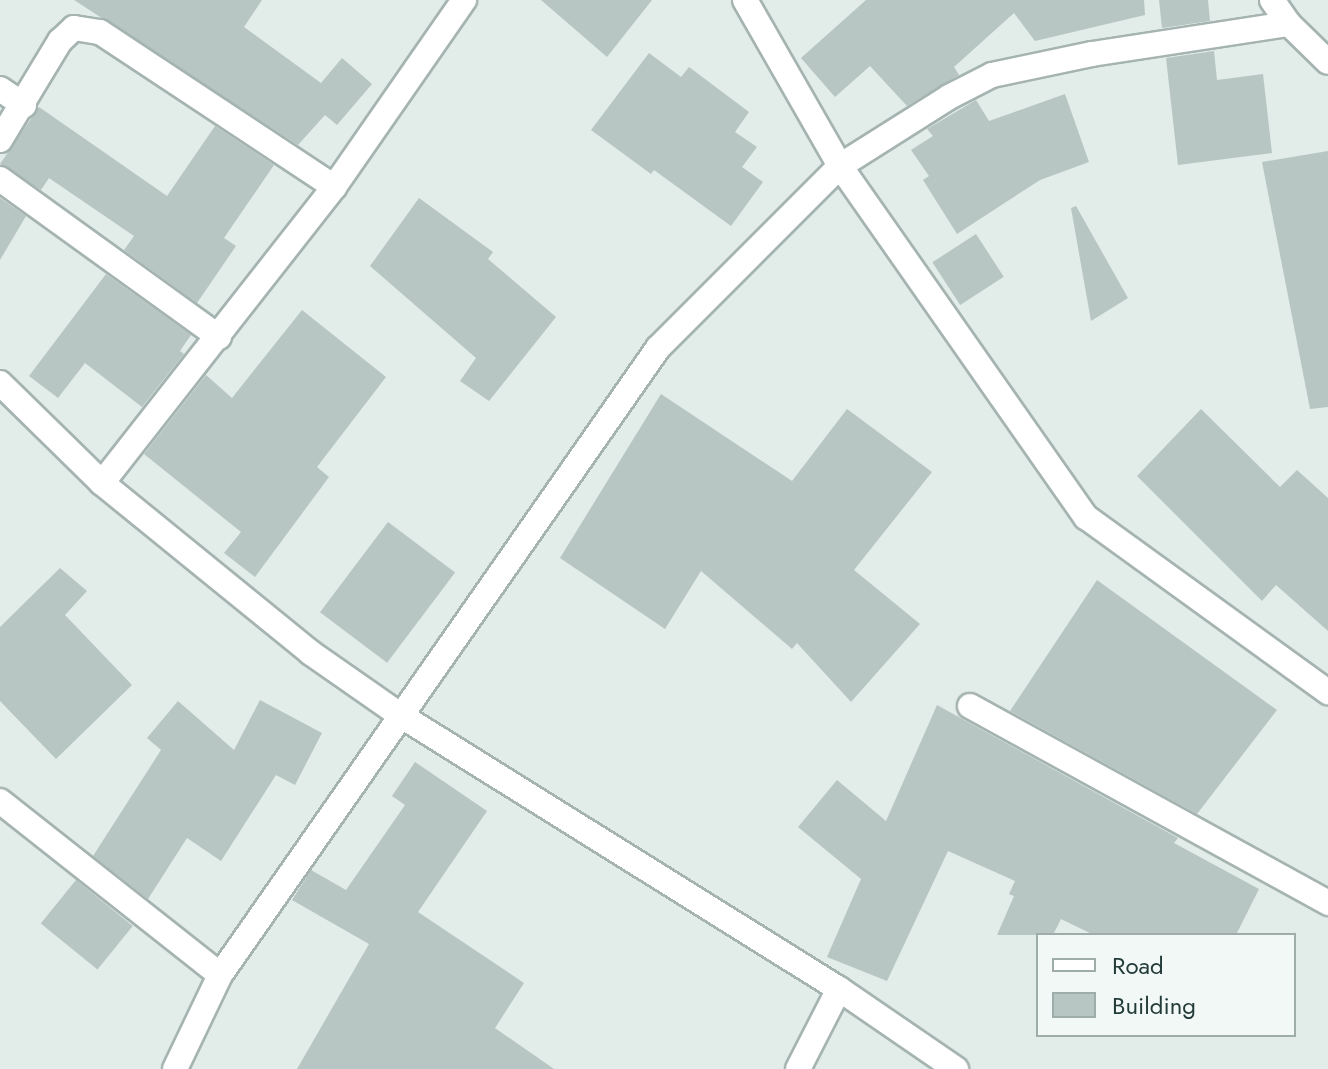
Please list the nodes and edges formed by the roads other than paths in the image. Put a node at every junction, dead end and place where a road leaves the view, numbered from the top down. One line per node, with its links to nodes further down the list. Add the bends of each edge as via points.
1 (464, 0): 11 (street)
2 (745, 0): 9 (street)
3 (1272, 0): 4 (street)
4 (1289, 24): 5 (street); 9 (street, via 992,75)
5 (1328, 62)
6 (0, 89): 7 (street)
7 (24, 105): 8 (street); 11 (street, via 60,41 74,28 100,32)
8 (0, 140)
9 (840, 166): 15 (street, via 1086,517); 17 (street, via 658,348)
10 (0, 179): 12 (street)
11 (334, 187): 12 (street)
12 (219, 337): 14 (street)
13 (0, 383): 14 (street)
14 (102, 483): 17 (street, via 311,653)
15 (1328, 692)
16 (970, 706): 19 (street)
17 (400, 715): 20 (street); 21 (street)
18 (0, 801): 20 (street)
19 (1328, 903)
20 (220, 975): 22 (street)
21 (839, 989): 23 (street); 24 (street)
22 (175, 1069)
23 (798, 1069)
24 (956, 1069)

